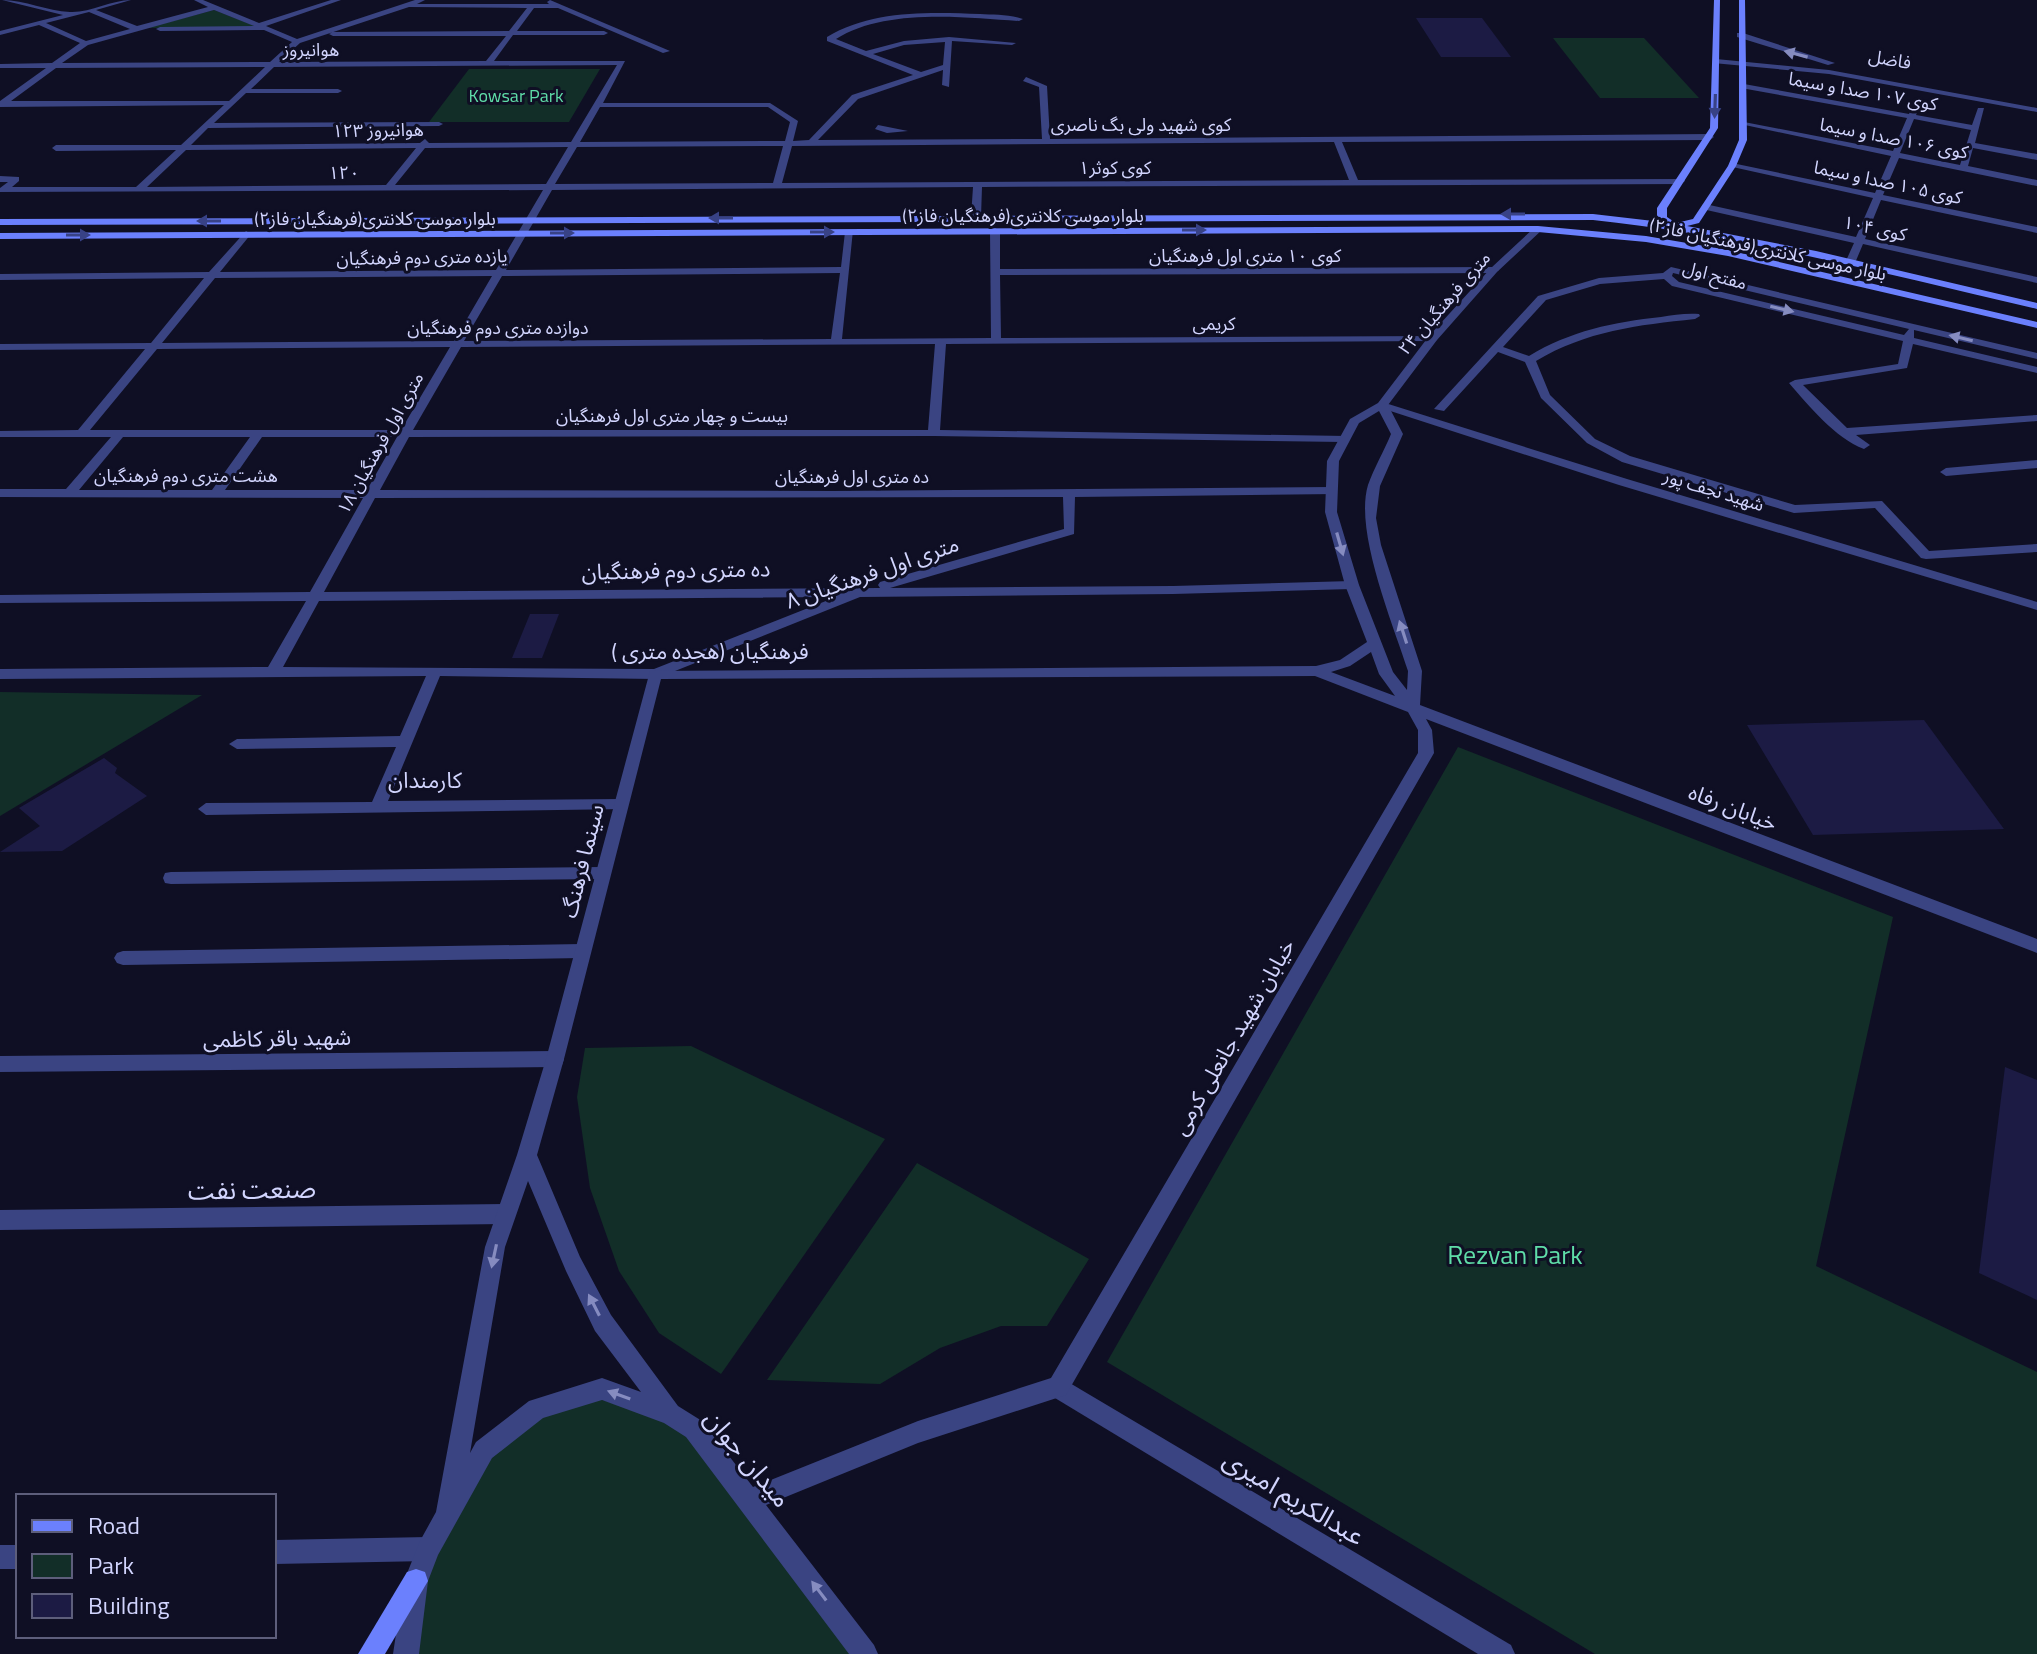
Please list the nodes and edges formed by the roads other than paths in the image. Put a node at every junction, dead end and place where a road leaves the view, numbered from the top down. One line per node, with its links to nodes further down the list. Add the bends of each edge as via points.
1 (5, 0): 14 (street)
2 (128, 0): 13 (street)
3 (197, 0): 12 (street)
4 (338, 0): 17 (street)
5 (422, 0): 9 (street)
6 (546, 0): 11 (street)
7 (1717, 0): 30 (main road)
8 (1742, 0): 23 (main road)
9 (403, 6): 10 (street); 22 (street)
10 (532, 6): 11 (street); 20 (street)
11 (560, 6): 28 (street)
12 (216, 7): 17 (street); 18 (street)
13 (89, 10): 14 (street); 18 (street)
14 (70, 15): 16 (street)
15 (1019, 19): 29 (street, via 911,16 840,28 830,39)
16 (40, 23): 19 (street); 26 (street)
17 (263, 27): 18 (street); 25 (street)
18 (136, 29): 26 (street)
19 (0, 33)
20 (511, 33): 21 (street); 22 (street); 32 (street)
21 (604, 33)
22 (320, 34): 25 (street)
23 (1740, 35): 33 (main road); 45 (street, فاضل, one-way to 23, via 1862,70)
24 (949, 39): 27 (street); 29 (street); 37 (street)
25 (297, 41): 36 (street)
26 (85, 43): 35 (street)
27 (1012, 43)
28 (666, 51)
29 (867, 53): 38 (street)
30 (1716, 61): 33 (street, فاضل); 59 (main road, one-way to 59)
31 (622, 63): 32 (street, هوانیروز); 48 (street, ۱۸ متری اول فرهنگیان)
32 (488, 64): 36 (street, هوانیروز)
33 (1740, 64): 41 (main road); 50 (street, فاضل, via 1829,72)
34 (0, 66): 35 (street, هوانیروز)
35 (53, 66): 36 (street, هوانیروز); 47 (street)
36 (272, 66): 42 (street)
37 (947, 66): 38 (street); 40 (street)
38 (918, 74): 62 (street, via 855,97)
39 (1026, 79): 58 (street, via 1043,86)
40 (946, 85)
41 (1744, 86): 51 (street, کوی ۱۰۷ صدا و سیما); 52 (main road)
42 (245, 91): 43 (street); 46 (street)
43 (338, 91)
44 (1918, 101): 51 (street)
45 (2037, 101)
46 (231, 103): 47 (street); 53 (street)
47 (1, 104)
48 (597, 105): 61 (street, via 770,105 794,121); 63 (street, ۱۸ متری اول فرهنگیان)
49 (1981, 110): 55 (street)
50 (2037, 110)
51 (1912, 116): 55 (street, کوی ۱۰۷ صدا و سیما); 68 (street)
52 (1744, 124): 68 (street, کوی ۱۰۶ صدا و سیما); 70 (main road)
53 (206, 126): 64 (street, ۱۲۳ هوانیروز, via 439,124); 67 (street)
54 (878, 127): 56 (street)
55 (1975, 128): 65 (street)
56 (919, 131)
57 (1014, 131): 58 (street)
58 (1046, 136): 60 (street, کوی شهید ولی بگ ناصری); 62 (street, کوی شهید ولی بگ ناصری)
59 (1710, 137): 60 (street, کوی شهید ولی بگ ناصری); 73 (main road)
60 (1337, 139): 74 (street)
61 (789, 142): 62 (street, کوی شهید ولی بگ ناصری); 63 (street, کوی شهید ولی بگ ناصری); 77 (street)
62 (812, 142)
63 (573, 144): 64 (street, ۱۲۳ هوانیروز); 79 (street, ۱۸ متری اول فرهنگیان)
64 (422, 145): 67 (street, ۱۲۳ هوانیروز); 78 (street)
65 (1970, 145): 69 (street); 71 (street)
66 (56, 148): 67 (street, ۱۲۳ هوانیروز)
67 (183, 148): 80 (street)
68 (1896, 154): 71 (street, کوی ۱۰۶ صدا و سیما); 81 (street)
69 (2037, 157)
70 (1732, 166): 81 (street, کوی ۱۰۵ صدا و سیما); 82 (main road)
71 (1963, 168): 76 (street, کوی ۱۰۶ صدا و سیما)
72 (0, 179): 80 (street, ۱۲۰, via 16,179 3,190)
73 (1681, 181): 74 (street, کوی کوثر۱); 86 (main road, via 1662,208 1662,218)
74 (1354, 182): 75 (street, کوی کوثر۱)
75 (978, 183): 77 (street, کوی کوثر۱); 83 (street)
76 (2037, 183)
77 (777, 185): 79 (street, کوی کوثر۱)
78 (389, 187): 79 (street, ۱۲۰); 80 (street, ۱۲۰)
79 (550, 187): 84 (street, ۱۸ متری اول فرهنگیان)
80 (139, 189)
81 (1878, 196): 88 (street, کوی ۱۰۵ صدا و سیما); 94 (street)
82 (1705, 207): 86 (main road, via 1692,224); 94 (street, کوی ۱۰۴)
83 (976, 217): 84 (main road, بلوار موسی کلانتری(فرهنگیان فاز۲), one-way to 84); 86 (main road, بلوار موسی کلانتری(فرهنگیان فاز۲), one-way to 83, via 1528,214)
84 (531, 219): 85 (main road, بلوار موسی کلانتری(فرهنگیان فاز۲), one-way to 85); 91 (street, ۱۸ متری اول فرهنگیان)
85 (0, 222)
86 (1674, 226): 87 (main road, via 1566,223); 95 (main road, بلوار موسی کلانتری(فرهنگیان فاز۲)); 96 (main road)
87 (1538, 229): 89 (main road, بلوار موسی کلانتری(فرهنگیان فاز۲), one-way to 87); 96 (main road, بلوار موسی کلانتری(فرهنگیان فاز۲), via 1646,239); 98 (street, ۲۴ متری فرهنگیان)
88 (2037, 230)
89 (995, 231): 90 (main road, بلوار موسی کلانتری(فرهنگیان فاز۲)); 99 (street)
90 (850, 232): 91 (main road, بلوار موسی کلانتری(فرهنگیان فاز۲), one-way to 90); 97 (street)
91 (521, 233): 92 (main road, بلوار موسی کلانتری(فرهنگیان فاز۲)); 100 (street, ۱۸ متری اول فرهنگیان)
92 (246, 234): 93 (main road, بلوار موسی کلانتری(فرهنگیان فاز۲), one-way to 92); 101 (street)
93 (0, 236)
94 (1860, 241): 95 (street); 104 (street, کوی ۱۰۴)
95 (1850, 263): 105 (main road, بلوار موسی کلانتری(فرهنگیان فاز۲))
96 (1800, 269): 107 (main road, بلوار موسی کلانتری(فرهنگیان فاز۲))
97 (845, 270): 100 (street, یازده متری دوم فرهنگیان); 113 (street)
98 (1494, 270): 99 (street, کوی ۱۰ متری اول فرهنگیان); 109 (street, ۲۴ متری فرهنگیان)
99 (995, 272): 112 (street)
100 (497, 273): 101 (street, یازده متری دوم فرهنگیان); 114 (street, ۱۸ متری اول فرهنگیان)
101 (215, 275): 103 (street, یازده متری دوم فرهنگیان); 116 (street)
102 (1666, 276): 108 (street, مفتح اول, via 1671,270); 110 (street, مفتح اول, one-way to 110, via 1676,284); 117 (street, via 1599,281 1542,298)
103 (0, 277)
104 (2037, 280)
105 (2037, 306)
106 (1695, 316): 119 (street, via 1609,326 1558,341)
107 (2037, 325)
108 (1912, 326): 110 (street); 118 (street, مفتح اول, one-way to 108)
109 (1433, 338): 112 (street, کریمی); 121 (street, ۲۴ متری فرهنگیان)
110 (1908, 339): 120 (street, مفتح اول); 124 (street, via 1903,366 1795,383)
111 (941, 341): 112 (street, دوازده متری دوم فرهنگیان); 113 (street, دوازده متری دوم فرهنگیان); 126 (street)
112 (996, 341)
113 (836, 342): 114 (street, دوازده متری دوم فرهنگیان)
114 (456, 345): 116 (street, دوازده متری دوم فرهنگیان); 125 (street, ۱۸ متری اول فرهنگیان)
115 (0, 347): 116 (street, دوازده متری دوم فرهنگیان)
116 (155, 347): 128 (street)
117 (1496, 348): 119 (street); 122 (street)
118 (2037, 356)
119 (1530, 360): 141 (street, via 1545,396 1591,441 1626,459 1794,509 1878,504 1926,555)
120 (2037, 370)
121 (1382, 405): 131 (street, ۲۴ متری فرهنگیان, via 1354,421); 146 (street, شهید نجف پور); 153 (street, one-way to 121, via 1415,671 1370,518 1374,486 1397,434)
122 (1440, 409)
123 (2037, 418): 124 (street)
124 (1844, 432): 132 (street)
125 (405, 433): 126 (street, بیست و چهار متری اول فرهنگیان); 130 (street, بیست و چهار متری اول فرهنگیان); 137 (street, ۱۸ متری اول فرهنگیان)
126 (934, 433): 131 (street, بیست و چهار متری اول فرهنگیان)
127 (0, 434): 128 (street, بیست و چهار متری اول فرهنگیان)
128 (81, 434): 129 (street, بیست و چهار متری اول فرهنگیان)
129 (120, 434): 130 (street, بیست و چهار متری اول فرهنگیان); 139 (street)
130 (258, 434): 136 (street)
131 (1343, 438): 135 (street, via 1333,461)
132 (1864, 445)
133 (2037, 464): 134 (street)
134 (1946, 472)
135 (1332, 491): 140 (street, ده متری اول فرهنگیان); 142 (street, one-way to 142, via 1331,512)
136 (217, 492): 137 (street, هشت متری دوم فرهنگیان); 139 (street, هشت متری دوم فرهنگیان)
137 (372, 492): 140 (street, ده متری اول فرهنگیان); 144 (street, ۱۸ متری اول فرهنگیان)
138 (0, 493): 139 (street, هشت متری دوم فرهنگیان)
139 (70, 493)
140 (1069, 493): 143 (street, ۸ متری اول فرهنگیان, via 1070,531)
141 (2037, 548)
142 (1352, 585): 143 (street, ده متری دوم فرهنگیان); 147 (street)
143 (865, 590): 144 (street, ده متری دوم فرهنگیان); 152 (street, ۸ متری اول فرهنگیان)
144 (317, 595): 145 (street, ده متری دوم فرهنگیان); 150 (street, ۱۸ متری اول فرهنگیان)
145 (0, 599)
146 (2037, 606)
147 (1372, 645): 149 (street, via 1345,663); 153 (street, via 1386,674)
148 (435, 671): 150 (street, فرهنگیان (هجده متری )); 152 (street, فرهنگیان (هجده متری )); 154 (street, کارمندان)
149 (1316, 671): 152 (street, فرهنگیان (هجده متری )); 153 (street, فرهنگیان (هجده متری ))
150 (273, 672): 151 (street, فرهنگیان (هجده متری ))
151 (0, 674)
152 (655, 674): 156 (street, سینما فرهنگ)
153 (1413, 708): 161 (street, خیابان رفاه); 169 (street, خیابان شهید جانعلی کرمی, via 1425,730 1426,753)
154 (405, 741): 155 (street); 157 (street, کارمندان)
155 (237, 744)
156 (619, 805): 157 (street, کارمندان); 159 (street, سینما فرهنگ)
157 (378, 807): 158 (street)
158 (206, 809)
159 (601, 873): 160 (street); 162 (street, سینما فرهنگ)
160 (171, 878)
161 (2037, 946)
162 (582, 951): 163 (street); 164 (street, سینما فرهنگ)
163 (123, 958)
164 (555, 1059): 165 (street, شهید باقر کاظمی); 166 (street, سینما فرهنگ)
165 (0, 1064)
166 (527, 1155): 167 (street, سینما فرهنگ); 170 (street, one-way to 166, via 603,1323)
167 (505, 1214): 168 (street, صنعت نفت); 172 (street, سینما فرهنگ, one-way to 172)
168 (0, 1220)
169 (1058, 1387): 171 (street, via 918,1432); 179 (street, عبدالکریم امیری)
170 (671, 1414): 171 (street, میدان جوان, via 694,1429); 172 (street, میدان جوان, one-way to 172, via 602,1389 537,1409 484,1450)
171 (749, 1500): 178 (street, میدان جوان, one-way to 171)
172 (447, 1516): 173 (street, میدان جوان)
173 (428, 1549): 174 (street); 175 (street, میدان جوان)
174 (276, 1552)
175 (416, 1581): 176 (main road); 177 (street, میدان جوان)
176 (371, 1654)
177 (406, 1654)
178 (865, 1654)
179 (1502, 1654)

